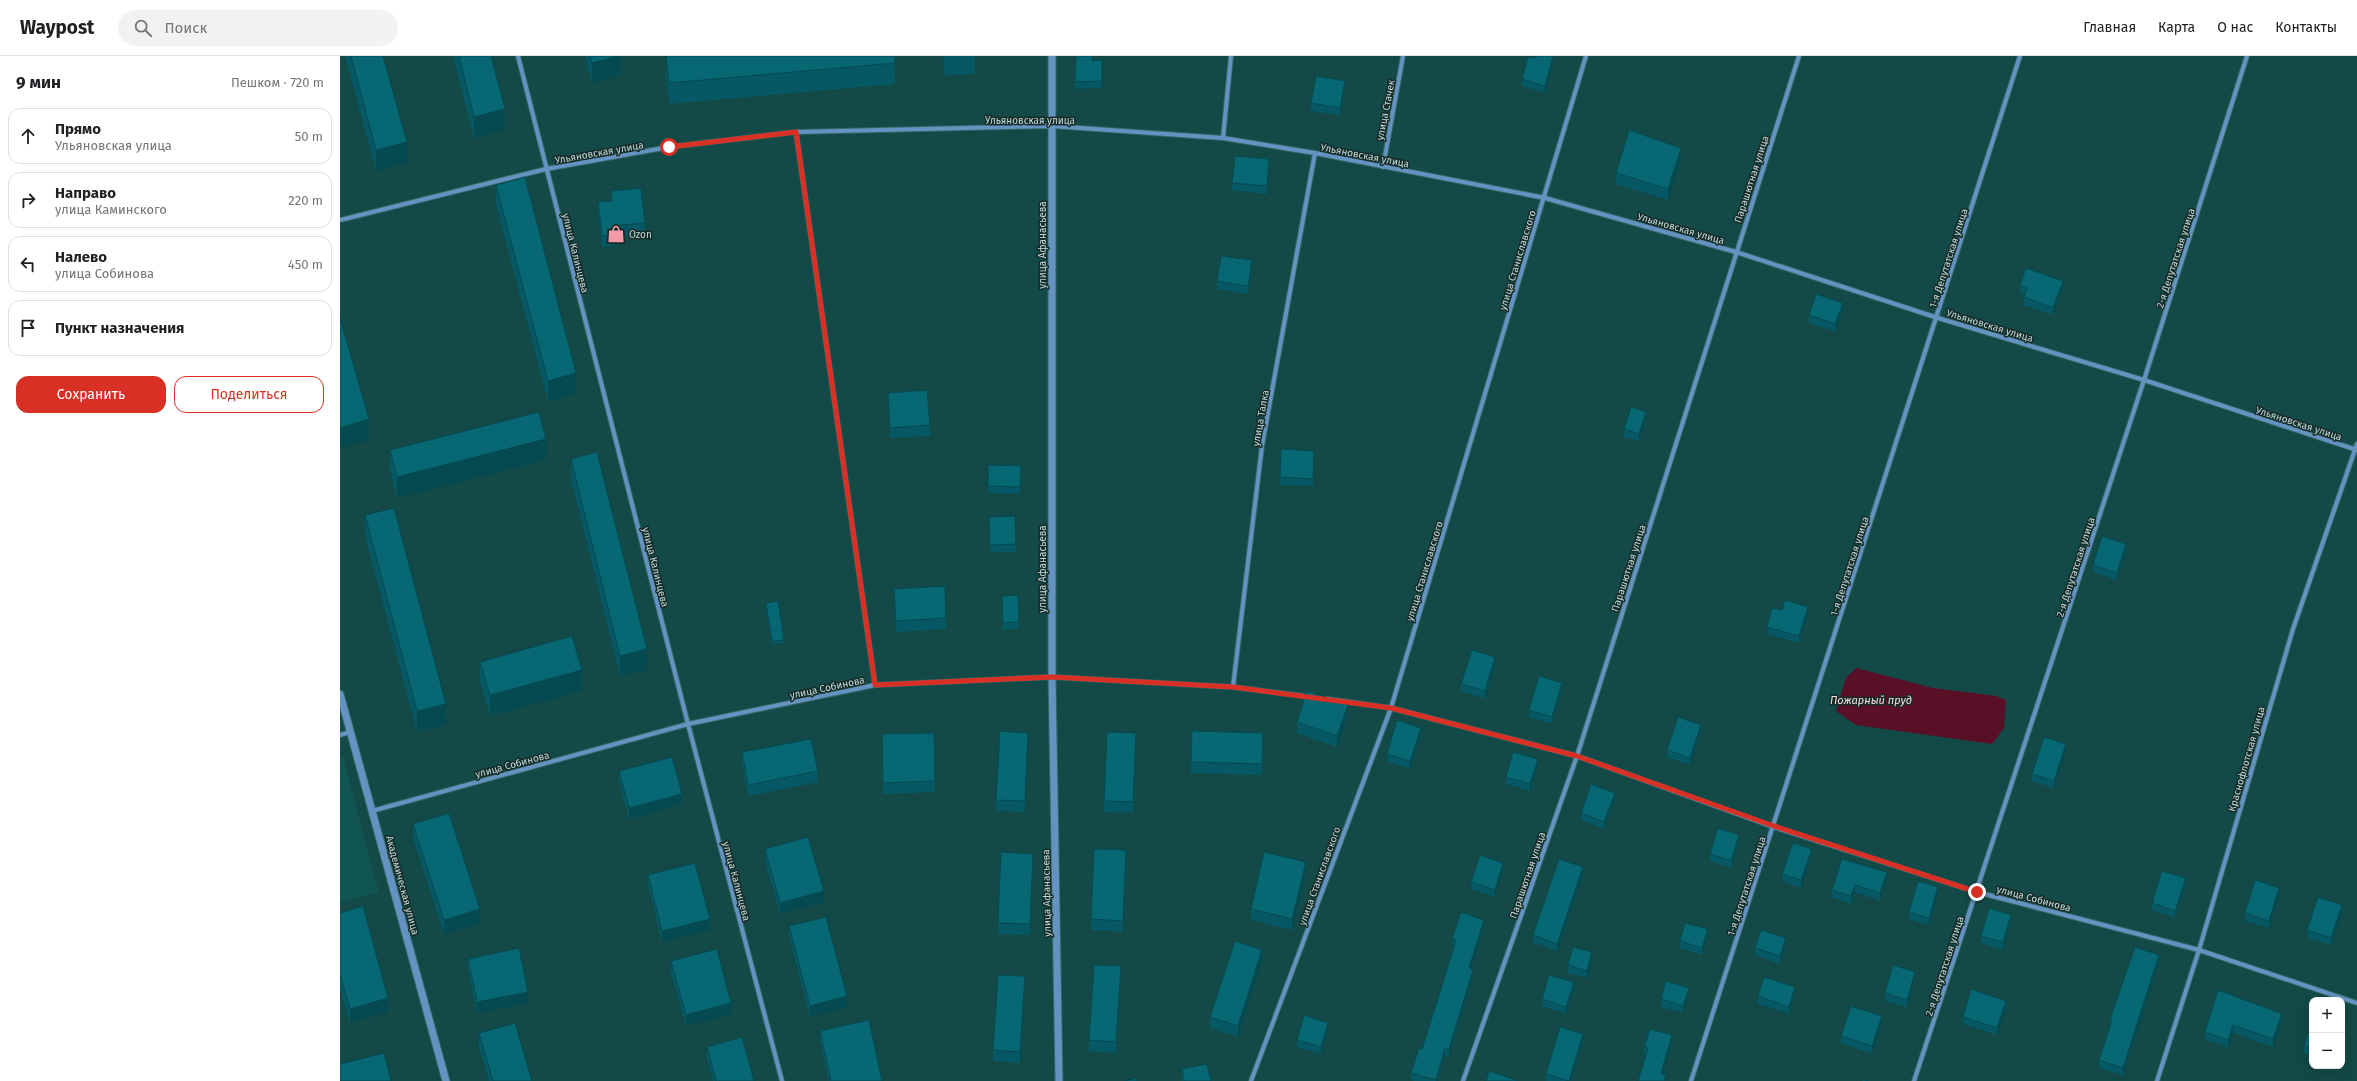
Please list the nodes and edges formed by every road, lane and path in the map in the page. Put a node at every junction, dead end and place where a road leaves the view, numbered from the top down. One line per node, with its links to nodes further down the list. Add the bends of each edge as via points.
1 (518, 56): 14 (street, улица Калинцева)
2 (1052, 56): 9 (street, улица Афанасьева)
3 (1231, 56): 11 (street)
4 (1403, 56): 13 (street, улица Стачек)
5 (1586, 56): 15 (street, улица Станиславского)
6 (1799, 56): 17 (street, Парашютная улица)
7 (2020, 56): 18 (street, 1-я Депутатская улица)
8 (2247, 56): 19 (street, 2-я Депутатская улица)
9 (1052, 126): 10 (street, Ульяновская улица); 11 (street, Ульяновская улица); 22 (street, улица Афанасьева)
10 (796, 132): 14 (street, Ульяновская улица, via 669,147); 23 (street)
11 (1223, 138): 12 (street, Ульяновская улица)
12 (1314, 153): 13 (street, Ульяновская улица); 24 (street, улица Талка, via 1262,446)
13 (1383, 166): 15 (street, Ульяновская улица)
14 (546, 169): 16 (street, Ульяновская улица); 27 (street, улица Калинцева)
15 (1545, 198): 17 (street, Ульяновская улица); 26 (street, улица Станиславского)
16 (340, 220)
17 (1736, 252): 18 (street, Ульяновская улица); 30 (street, Парашютная улица)
18 (1938, 318): 19 (street, Ульяновская улица); 32 (street, 1-я Депутатская улица)
19 (2144, 380): 21 (street, Ульяновская улица); 33 (street, 2-я Депутатская улица)
20 (2357, 444): 21 (street, Краснофлотская улица)
21 (2356, 450): 34 (street, Краснофлотская улица, via 2293,630)
22 (1052, 677): 23 (street, улица Собинова); 24 (street, улица Собинова); 38 (street, улица Афанасьева)
23 (875, 685): 27 (street, улица Собинова)
24 (1233, 687): 26 (street, улица Собинова)
25 (340, 694): 28 (street, Академическая улица)
26 (1391, 708): 30 (street, улица Собинова); 39 (street, улица Станиславского)
27 (688, 724): 31 (street, улица Собинова); 37 (street, улица Калинцева)
28 (350, 732): 29 (street); 31 (street, Академическая улица)
29 (340, 735)
30 (1577, 756): 32 (street, улица Собинова); 40 (street, Парашютная улица)
31 (372, 811): 36 (street, Академическая улица)
32 (1774, 826): 33 (street, улица Собинова); 41 (street, 1-я Депутатская улица)
33 (1977, 892): 34 (street, улица Собинова); 42 (street, 2-я Депутатская улица)
34 (2198, 950): 35 (street, улица Собинова); 43 (street, Краснофлотская улица)
35 (2357, 1003)
36 (446, 1081)
37 (782, 1081)
38 (1059, 1081)
39 (1251, 1081)
40 (1463, 1081)
41 (1691, 1081)
42 (1914, 1081)
43 (2157, 1081)

